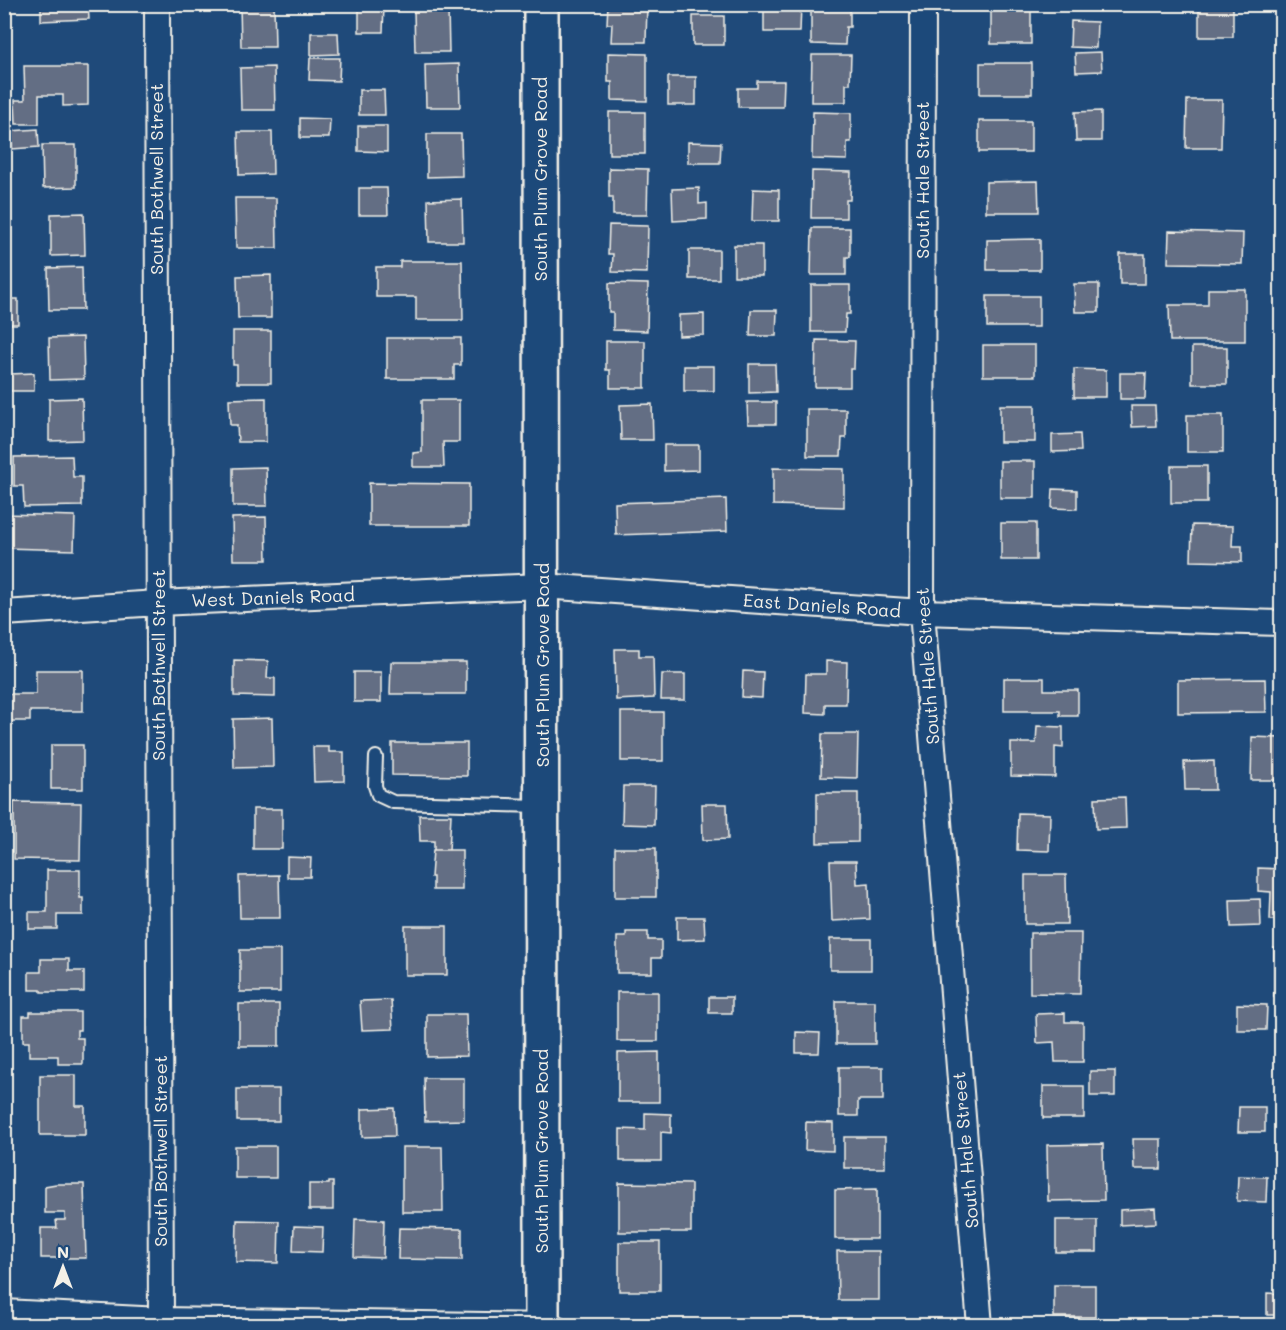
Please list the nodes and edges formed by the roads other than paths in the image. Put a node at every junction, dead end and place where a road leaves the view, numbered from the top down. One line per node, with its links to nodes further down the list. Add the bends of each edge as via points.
1 (157, 4): 5 (street, South Bothwell Street)
2 (541, 4): 4 (main road, South Plum Grove Road)
3 (923, 4): 6 (street, South Hale Street)
4 (542, 586): 5 (street, West Daniels Road); 6 (street, East Daniels Road); 10 (main road, South Plum Grove Road)
5 (158, 603): 7 (street, West Daniels Road); 12 (street, South Bothwell Street)
6 (922, 612): 8 (street, East Daniels Road); 14 (street, South Hale Street)
7 (4, 614)
8 (1281, 623)
9 (376, 757): 10 (lane, via 378,795 393,802)
10 (543, 806): 13 (main road, South Plum Grove Road)
11 (4, 1312): 12 (street)
12 (161, 1323): 13 (street)
13 (546, 1325)
14 (980, 1326)

